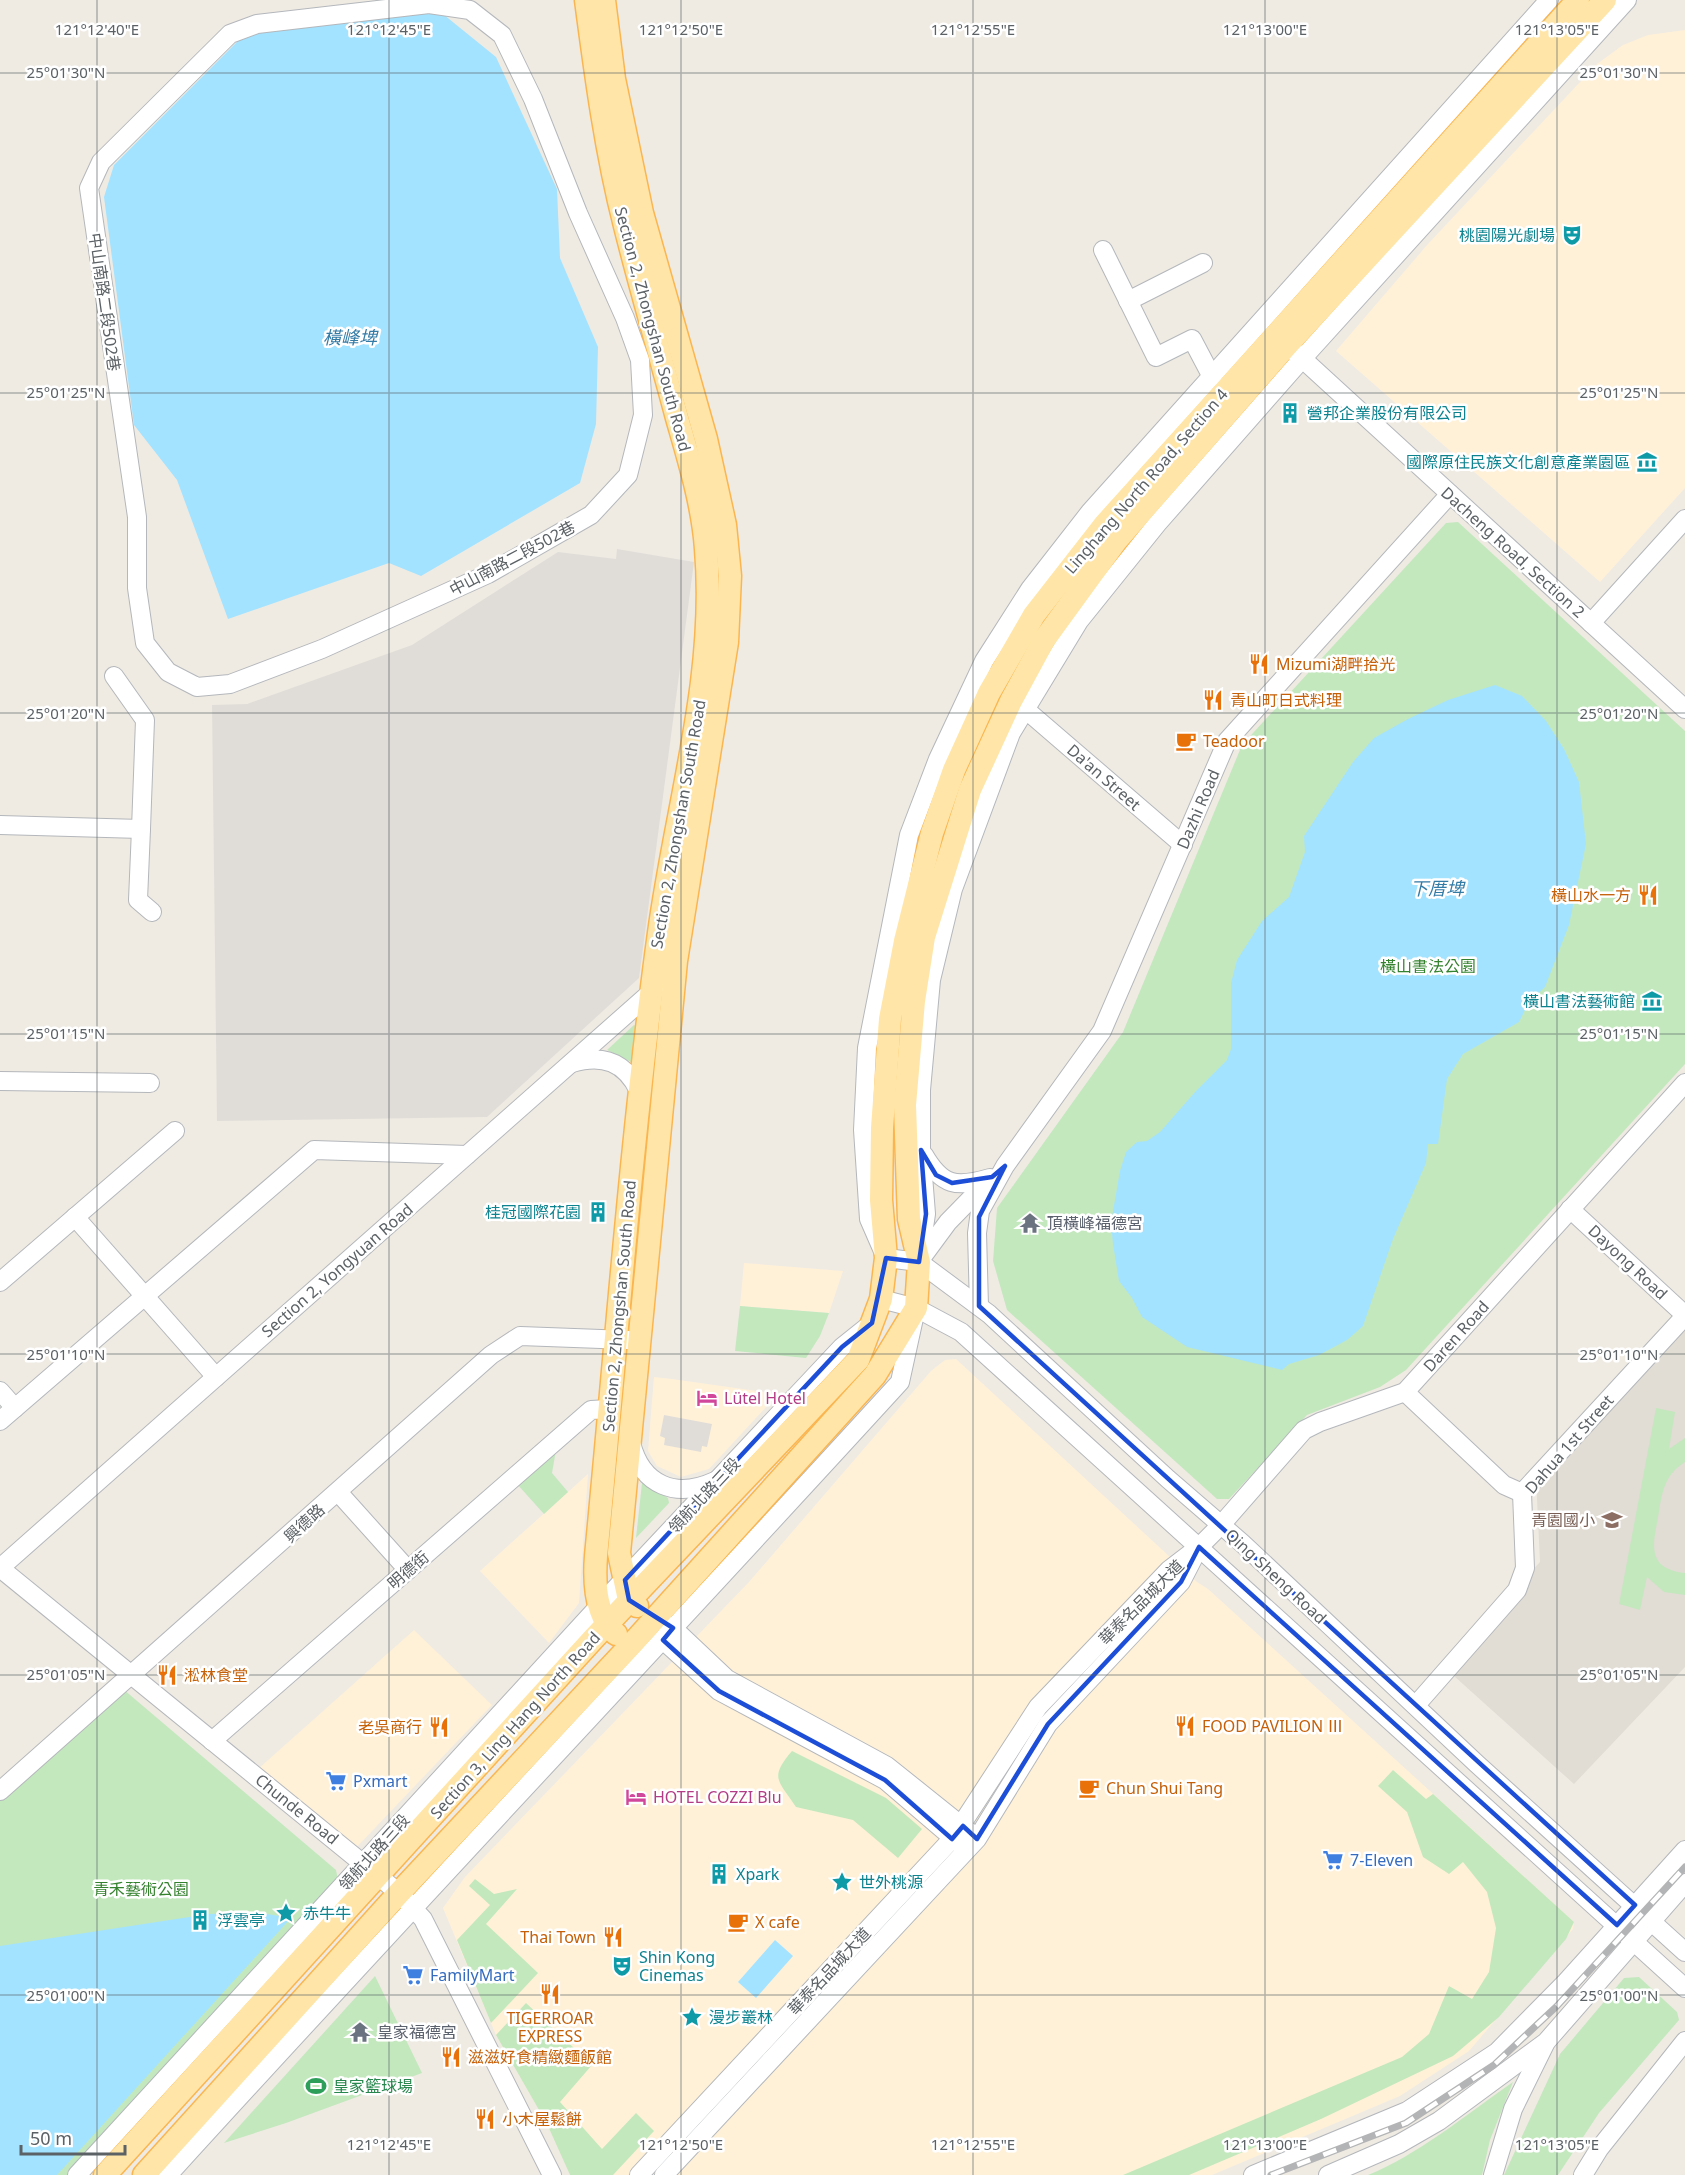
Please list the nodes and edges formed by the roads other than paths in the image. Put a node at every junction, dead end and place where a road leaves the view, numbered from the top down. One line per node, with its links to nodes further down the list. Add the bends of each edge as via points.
1 (586, 0): 24 (main road, Section 2, Zhongshan South Road, via 624,223 696,488 706,546 706,650)
2 (604, 0): 23 (main road, Section 2, Zhongshan South Road, via 614,79 642,213 706,439 725,525 730,576 727,642)
3 (1550, 0): 11 (street, Linghang North Road, Section 4)
4 (1578, 0): 11 (main road, Linghang North Road, Section 4)
5 (1605, 0): 11 (main road, Linghang North Road, Section 4)
6 (1627, 0): 11 (street, Linghang North Road, Section 4)
7 (1103, 250): 9 (street)
8 (1203, 263): 9 (street)
9 (1128, 301): 12 (street, via 1156,357 1192,339)
10 (625, 318): 10 (street, 中山南路二段502巷, via 502,35 470,9 429,4 257,24 230,33 101,162 89,188 137,517 137,588 145,643 168,672 198,687 230,684 322,649 488,574 591,515 628,475 643,415 640,360)
11 (1281, 340): 12 (street, Linghang North Road, Section 4); 13 (street, Dacheng Road, Section 2); 17 (street, Linghang North Road, Section 4, via 1157,524 1079,621); 36 (main road, Linghang North Road, Section 4, via 1105,524 1034,615 989,693 954,770 932,833 890,1019 881,1164); 37 (main road, Linghang North Road, Section 4, via 1082,584 1044,640 969,790 924,937 914,1001 905,1105 909,1219)
12 (1212, 377): 36 (street, Linghang North Road, Section 4, via 1090,512 1030,589 984,661 938,759 909,835 867,1048 863,1130 869,1219)
13 (1450, 494): 15 (street, Dacheng Road, Section 2); 21 (street, Dazhi Road, via 1227,741)
14 (1685, 519): 15 (street)
15 (1591, 623): 18 (street, Dacheng Road, Section 2)
16 (114, 676): 20 (street, via 145,720)
17 (1025, 709): 21 (street, Da'an Street); 31 (street, Linghang North Road, Section 4, via 1011,733 953,889 931,980 921,1090)
18 (1685, 709)
19 (0, 825): 20 (street)
20 (141, 829): 22 (street, via 138,900)
21 (1182, 845): 33 (street, Dazhi Road, via 1102,1031)
22 (152, 912)
23 (674, 972): 24 (street, Section 2, Yongyuan Road); 46 (main road, Section 2, Zhongshan South Road)
24 (651, 993): 25 (street, Section 2, Yongyuan Road); 29 (main road, Section 2, Zhongshan South Road)
25 (571, 1063): 29 (street, via 591,1057 609,1061 633,1079); 32 (street, Section 2, Yongyuan Road)
26 (0, 1081): 27 (street)
27 (150, 1083)
28 (1685, 1083): 34 (street, Daren Road)
29 (639, 1091): 45 (main road, Section 2, Zhongshan South Road)
30 (175, 1131): 35 (street)
31 (921, 1150): 33 (street, via 936,1175 952,1183 970,1184); 37 (street, Linghang North Road, Section 4, via 926,1214)
32 (467, 1155): 39 (street, via 314,1150); 47 (street, Section 2, Yongyuan Road)
33 (998, 1171): 37 (street, Dazhi Road, via 948,1222); 41 (street, Dazhi Road, via 979,1217)
34 (1570, 1209): 43 (street, Dayong Road); 49 (street, Daren Road)
35 (75, 1217): 38 (street); 39 (street)
36 (886, 1258): 37 (street, Qing Sheng Road); 40 (main road, Section 3, Ling Hang North Road)
37 (919, 1262): 41 (street, Qing Sheng Road); 42 (main road, Linghang North Road, Section 4)
38 (0, 1282)
39 (144, 1295): 47 (street); 50 (street)
40 (881, 1299): 42 (street, Qing Sheng Road); 44 (main road, Section 3, Ling Hang North Road)
41 (979, 1306): 57 (street, Qing Sheng Road)
42 (916, 1308): 58 (street, Qing Sheng Road, via 961,1332); 63 (main road, Section 3, Ling Hang North Road, via 875,1375)
43 (1685, 1315): 56 (street, Dahua 1st Street)
44 (872, 1323): 54 (street, 領航北路三段, via 842,1347); 61 (main road, Section 3, Ling Hang North Road, via 858,1360)
45 (615, 1340): 46 (street, 興德路); 51 (main road, Section 2, Zhongshan South Road); 55 (street, 興德路, via 520,1336 491,1355)
46 (639, 1341): 53 (main road, Section 2, Zhongshan South Road)
47 (216, 1377): 59 (street, Section 2, Yongyuan Road)
48 (0, 1391): 50 (street)
49 (1405, 1392): 56 (street, via 1504,1485); 57 (street, Daren Road, via 1304,1430)
50 (15, 1408): 52 (street)
51 (609, 1409): 60 (street, 明德街, via 591,1410); 62 (main road, Section 2, Zhongshan South Road, via 594,1572)
52 (0, 1421)
53 (629, 1438): 54 (street, via 643,1472 660,1485 681,1490 700,1488); 61 (main road, Section 2, Zhongshan South Road, via 619,1552)
54 (717, 1480): 61 (street, 領航北路三段)
55 (338, 1492): 60 (street); 65 (street, 興德路)
56 (1522, 1493): 66 (street, Dahua 1st Street, via 1525,1568 1517,1590)
57 (1221, 1525): 58 (street, Daren Road); 66 (street, Qing Sheng Road)
58 (1199, 1547): 69 (street, 華泰名品城大道, via 1169,1570 1038,1707); 70 (street, 華泰名品城大道, via 1181,1582 1048,1724); 77 (street, Qing Sheng Road)
59 (0, 1568): 65 (street, Chunde Road)
60 (408, 1570): 67 (street, 明德街)
61 (627, 1590): 62 (main road, Section 3, Ling Hang North Road); 63 (main road)
62 (602, 1616): 64 (main road); 72 (main road, Section 3, Ling Hang North Road)
63 (664, 1629): 64 (main road, Section 3, Ling Hang North Road); 69 (street, via 719,1691 885,1780); 74 (street)
64 (630, 1646): 74 (main road, Section 3, Ling Hang North Road)
65 (132, 1677): 67 (street, Chunde Road); 68 (street, 興德路)
66 (1416, 1705): 75 (street, Qing Sheng Road)
67 (212, 1741): 72 (street, Chunde Road)
68 (0, 1791)
69 (958, 1832): 70 (street); 88 (street, 華泰名品城大道)
70 (972, 1845): 89 (street, 華泰名品城大道)
71 (1685, 1850): 75 (street)
72 (371, 1869): 74 (street, Chunde Road); 83 (street, 領航北路三段); 84 (main road, Section 3, Ling Hang North Road)
73 (1685, 1883): 76 (street)
74 (405, 1900): 85 (main road, Section 3, Ling Hang North Road); 86 (street); 87 (street, Chunde Road, via 423,1919)
75 (1635, 1905): 76 (street, Qing Sheng Road); 77 (street)
76 (1652, 1920): 78 (street); 79 (street, Qing Sheng Road)
77 (1617, 1925): 78 (street, Qing Sheng Road); 90 (street, via 1497,2052 1407,2111)
78 (1634, 1941): 80 (street, Qing Sheng Road); 82 (street)
79 (1685, 1952)
80 (1685, 1988)
81 (1685, 2041): 93 (street, via 1599,2149)
82 (1546, 2042): 91 (street, via 1439,2121 1399,2144); 92 (street, via 1514,2109)
83 (77, 2175)
84 (105, 2175)
85 (144, 2175)
86 (168, 2175)
87 (552, 2175)
88 (639, 2175)
89 (664, 2175)
90 (1253, 2175)
91 (1328, 2175)
92 (1493, 2175)
93 (1583, 2175)

